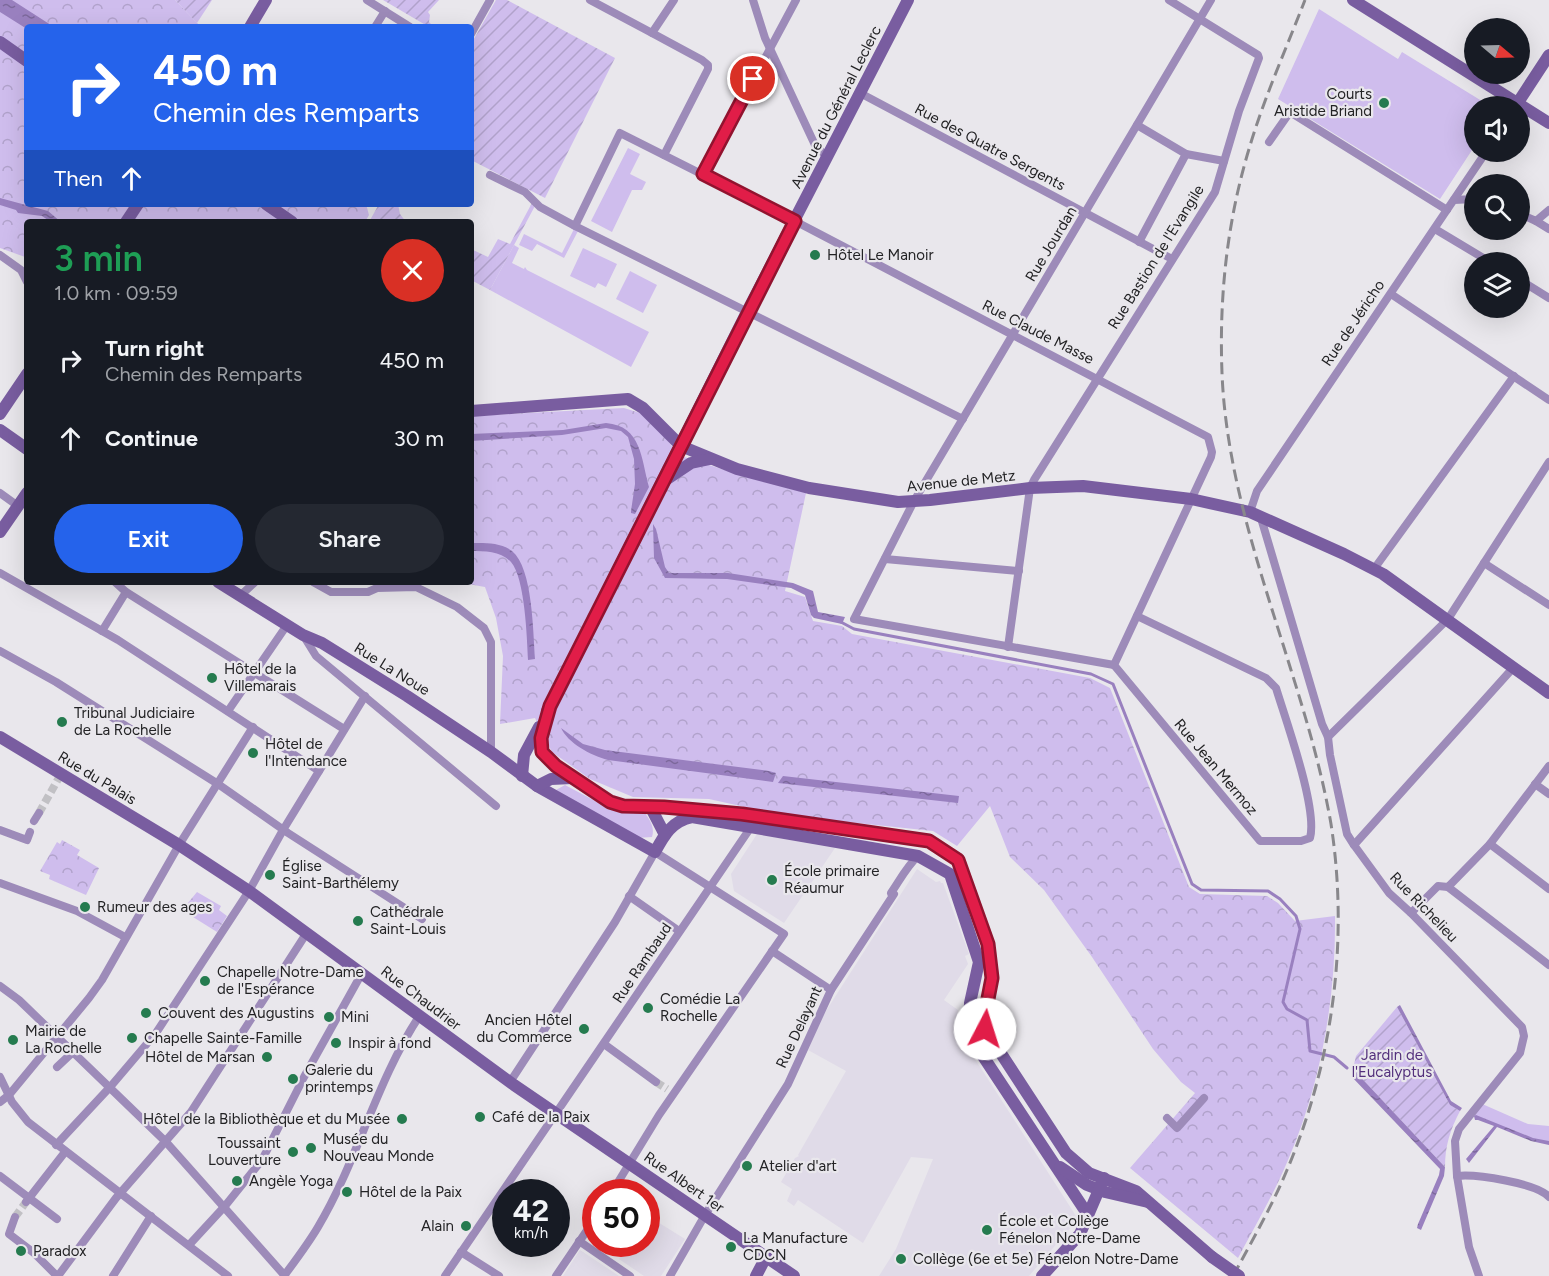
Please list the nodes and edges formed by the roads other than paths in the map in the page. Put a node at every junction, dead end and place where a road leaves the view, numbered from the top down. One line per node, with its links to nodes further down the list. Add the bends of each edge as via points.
1 (266, 0): 14 (street)
2 (367, 0): 12 (street)
3 (490, 0): 17 (street)
4 (590, 0): 18 (street)
5 (674, 0): 18 (street)
6 (753, 0): 20 (street)
7 (796, 0): 20 (street)
8 (908, 0): 23 (street, Avenue du Général Leclerc)
9 (1169, 0): 13 (street)
10 (1210, 0): 13 (street, Rue Jourdan)
11 (1353, 0): 24 (street)
12 (385, 11): 15 (street); 16 (street)
13 (1199, 19): 28 (street, Rue Jourdan); 33 (street, Rue Bastion de l'Evangile, via 1259,58)
14 (252, 24)
15 (377, 24)
16 (405, 24)
17 (474, 29)
18 (652, 33): 31 (street, via 708,65)
19 (0, 42): 22 (street)
20 (770, 48): 32 (street, via 815,145); 35 (street)
21 (1549, 55): 25 (street)
22 (24, 59)
23 (860, 93): 32 (street, Avenue du Général Leclerc); 42 (street, Rue des Quatre Sergents)
24 (1502, 96)
25 (1522, 96)
26 (1530, 113): 27 (street)
27 (1549, 123)
28 (1137, 125): 30 (street); 42 (street, Rue Jourdan)
29 (1269, 142): 40 (street, via 1290,112)
30 (1186, 154): 33 (street); 50 (street)
31 (664, 155): 35 (street, Rue Claude Masse); 47 (street, Rue Claude Masse, via 620,133)
32 (827, 157): 45 (street, Avenue du Général Leclerc)
33 (1224, 161): 53 (street, Rue Bastion de l'Evangile, via 1215,192)
34 (1479, 162): 37 (street, Rue de Jéricho)
35 (703, 174): 45 (street, Rue Claude Masse)
36 (489, 175): 47 (street, via 525,192 540,207)
37 (1454, 200): 38 (street); 40 (street, Rue de Jéricho)
38 (1464, 200)
39 (270, 207): 44 (street)
40 (1447, 210): 48 (street, Rue de Jéricho)
41 (1549, 210): 46 (street)
42 (1085, 213): 50 (street, Rue des Quatre Sergents); 59 (street, Rue Jourdan)
43 (1530, 218): 46 (street)
44 (288, 219)
45 (795, 221): 58 (street, Avenue du Général Leclerc); 59 (street, Rue Claude Masse)
46 (1536, 221): 49 (street)
47 (575, 226): 58 (street)
48 (1435, 229): 51 (street); 56 (street, Rue de Jéricho)
49 (1549, 229)
50 (1139, 242): 53 (street, Rue des Quatre Sergents)
51 (1473, 252)
52 (0, 255): 54 (street)
53 (1172, 259): 62 (street, Rue Bastion de l'Evangile)
54 (24, 276)
55 (1530, 286): 57 (street)
56 (1390, 294): 60 (street); 78 (street, Rue de Jéricho, via 1257,491)
57 (1549, 298)
58 (748, 310): 66 (street); 68 (street, Avenue du Général Leclerc)
59 (1013, 335): 62 (street, Rue Claude Masse); 66 (street, Rue Jourdan)
60 (1514, 376): 63 (street); 82 (street)
61 (24, 378): 65 (street)
62 (1097, 378): 73 (street, Rue Bastion de l'Evangile); 75 (street, Rue Claude Masse, via 1208,437 1211,457)
63 (1549, 400)
64 (474, 411): 68 (street, via 628,399 643,408)
65 (0, 414)
66 (963, 419): 77 (street, Rue Jourdan)
67 (0, 430): 69 (street)
68 (681, 446): 70 (street, Avenue de Metz); 72 (street, Avenue du Général Leclerc)
69 (24, 447)
70 (711, 459): 72 (street, via 691,463); 77 (street, Avenue de Metz, via 809,488)
71 (1549, 462): 81 (street)
72 (663, 481): 104 (street, Avenue du Général Leclerc)
73 (1030, 488): 75 (street, Avenue de Metz, via 1083,486); 77 (street, Avenue de Metz); 83 (street)
74 (0, 493): 76 (street)
75 (1191, 499): 78 (street, Avenue de Metz); 92 (street)
76 (24, 501): 79 (street)
77 (914, 501): 80 (street, Rue Jourdan)
78 (1255, 515): 82 (street, Avenue de Metz); 109 (street, Rue Richelieu)
79 (0, 532)
80 (885, 559): 83 (street); 97 (street, Rue Jourdan, via 854,620)
81 (1484, 563): 91 (street); 93 (street)
82 (1374, 569): 93 (street, Avenue de Metz)
83 (1019, 571): 97 (street)
84 (0, 573): 95 (street)
85 (118, 585): 89 (street)
86 (223, 585): 90 (street, Rue La Noue)
87 (252, 585): 90 (street)
88 (319, 585): 110 (street, via 332,592 416,587 457,607 484,627 491,642)
89 (126, 592): 95 (street); 101 (street)
90 (240, 596): 94 (street, Rue La Noue)
91 (1549, 605)
92 (1137, 616): 99 (street); 99 (street, Rue Jean Mermoz, via 1266,678 1276,688 1308,794 1310,838 1260,841)
93 (1448, 619): 100 (street, Avenue de Metz); 109 (street)
94 (287, 625): 96 (street, Rue La Noue); 101 (street)
95 (102, 631): 105 (street)
96 (303, 635): 103 (street, via 316,656); 110 (street, Rue La Noue, via 388,684)
97 (1008, 647): 99 (street)
98 (0, 651): 115 (street)
99 (1114, 665)
100 (1513, 668): 102 (street, Avenue de Metz); 128 (street)
101 (254, 673): 105 (street); 107 (street)
102 (1549, 693)
103 (364, 696): 107 (street); 119 (street)
104 (550, 706): 113 (street, Avenue du Général Leclerc, via 524,754); 114 (street, via 541,738 542,752)
105 (228, 711): 106 (street)
106 (253, 727): 112 (street); 115 (street)
107 (344, 729): 112 (street)
108 (0, 737): 127 (street, Rue du Palais)
109 (1328, 737): 128 (street, Rue Richelieu, via 1347,834)
110 (491, 752): 113 (street, Rue La Noue)
111 (1549, 766): 116 (street)
112 (319, 771): 123 (street)
113 (522, 776): 117 (street, Rue La Noue)
114 (573, 778): 117 (street, via 551,779); 120 (street, via 610,802)
115 (218, 784): 123 (street); 127 (street)
116 (1535, 784): 118 (street); 126 (street)
117 (537, 786): 129 (street, Rue La Noue)
118 (1549, 794)
119 (496, 806)
120 (651, 808): 125 (street); 169 (street, via 742,814 929,841 958,860 988,944 992,978 985,1029 1066,1153)
121 (751, 827): 125 (street, via 692,817 677,822); 130 (street); 132 (street, Rue Rambaud)
122 (0, 830): 124 (street, via 27,840)
123 (283, 830): 135 (street); 138 (street)
124 (30, 832)
125 (665, 835): 129 (street)
126 (1490, 844): 133 (street); 134 (street)
127 (179, 845): 135 (street, Rue Chaudrier); 141 (street)
128 (1354, 845): 137 (street, Rue Richelieu, via 1389,893)
129 (655, 852): 132 (street); 136 (street)
130 (918, 856): 146 (street, Rue Delayant); 165 (street, via 950,874 979,962 970,1003 969,1035)
131 (0, 883): 141 (street, via 77,911)
132 (710, 886): 139 (street, Rue Rambaud); 142 (street, via 784,934)
133 (1448, 887): 137 (street, via 1438,886); 143 (street)
134 (1549, 889)
135 (249, 891): 140 (street, Rue Chaudrier); 155 (street, via 156,1033)
136 (629, 896): 139 (street); 153 (street)
137 (1411, 913): 167 (street, Rue Richelieu, via 1522,1027 1524,1036 1520,1053 1459,1129 1455,1141)
138 (422, 919)
139 (679, 931): 149 (street, Rue Rambaud)
140 (306, 934): 144 (street, Rue Chaudrier); 161 (street, via 191,1112)
141 (125, 937): 148 (street, via 89,998)
142 (772, 951): 146 (street); 164 (street, via 670,1092)
143 (1549, 965)
144 (362, 973): 147 (street, Rue Chaudrier); 173 (street, via 262,1160)
145 (0, 987): 148 (street, via 19,999)
146 (831, 990): 174 (street, Rue Delayant, via 788,1084)
147 (420, 1015): 153 (street, Rue Chaudrier); 187 (street, via 401,1047 318,1228)
148 (57, 1036): 150 (street); 156 (street)
149 (604, 1044): 154 (street); 159 (street, Rue Rambaud)
150 (74, 1051): 151 (street); 155 (street)
151 (57, 1067)
152 (0, 1077): 156 (street)
153 (510, 1082): 159 (street, Rue Chaudrier)
154 (656, 1082)
155 (111, 1086): 161 (street); 162 (street)
156 (9, 1095): 158 (street); 162 (street, via 27,1122)
157 (1204, 1098): 160 (street, via 1177,1128)
158 (0, 1102)
159 (556, 1113): 164 (street, Rue Albert 1er); 182 (street, Rue Rambaud)
160 (1167, 1118)
161 (166, 1142): 170 (street); 173 (street)
162 (56, 1145): 163 (street)
163 (65, 1152): 170 (street); 172 (street)
164 (630, 1163): 168 (street); 174 (street, Rue Albert 1er)
165 (1055, 1164): 169 (street, via 1087,1185); 175 (street)
166 (0, 1176): 172 (street)
167 (1457, 1176): 171 (street, via 1477,1175); 197 (street, Rue Richelieu, via 1469,1247)
168 (621, 1179)
169 (1102, 1184): 175 (street); 196 (street, bridge, via 1137,1191)
170 (120, 1192): 176 (street); 184 (street)
171 (1547, 1195)
172 (28, 1199): 178 (street)
173 (225, 1206): 181 (street); 187 (street)
174 (705, 1215): 183 (street, Rue Albert 1er); 192 (street, Rue Delayant)
175 (1088, 1215): 195 (street, via 1080,1234)
176 (151, 1216): 181 (street); 185 (street)
177 (15, 1217): 184 (street, via 9,1234)
178 (57, 1219)
179 (582, 1237): 180 (street)
180 (579, 1241): 190 (street); 191 (street)
181 (189, 1245): 186 (street)
182 (461, 1252): 188 (street, Rue Rambaud); 189 (street)
183 (766, 1257): 193 (street); 194 (street, Rue Albert 1er)
184 (57, 1276)
185 (113, 1276)
186 (228, 1276)
187 (284, 1276)
188 (445, 1276)
189 (499, 1276)
190 (556, 1276)
191 (630, 1276)
192 (670, 1276)
193 (756, 1276)
194 (794, 1276)
195 (1042, 1276)
196 (1239, 1276)
197 (1479, 1276)

